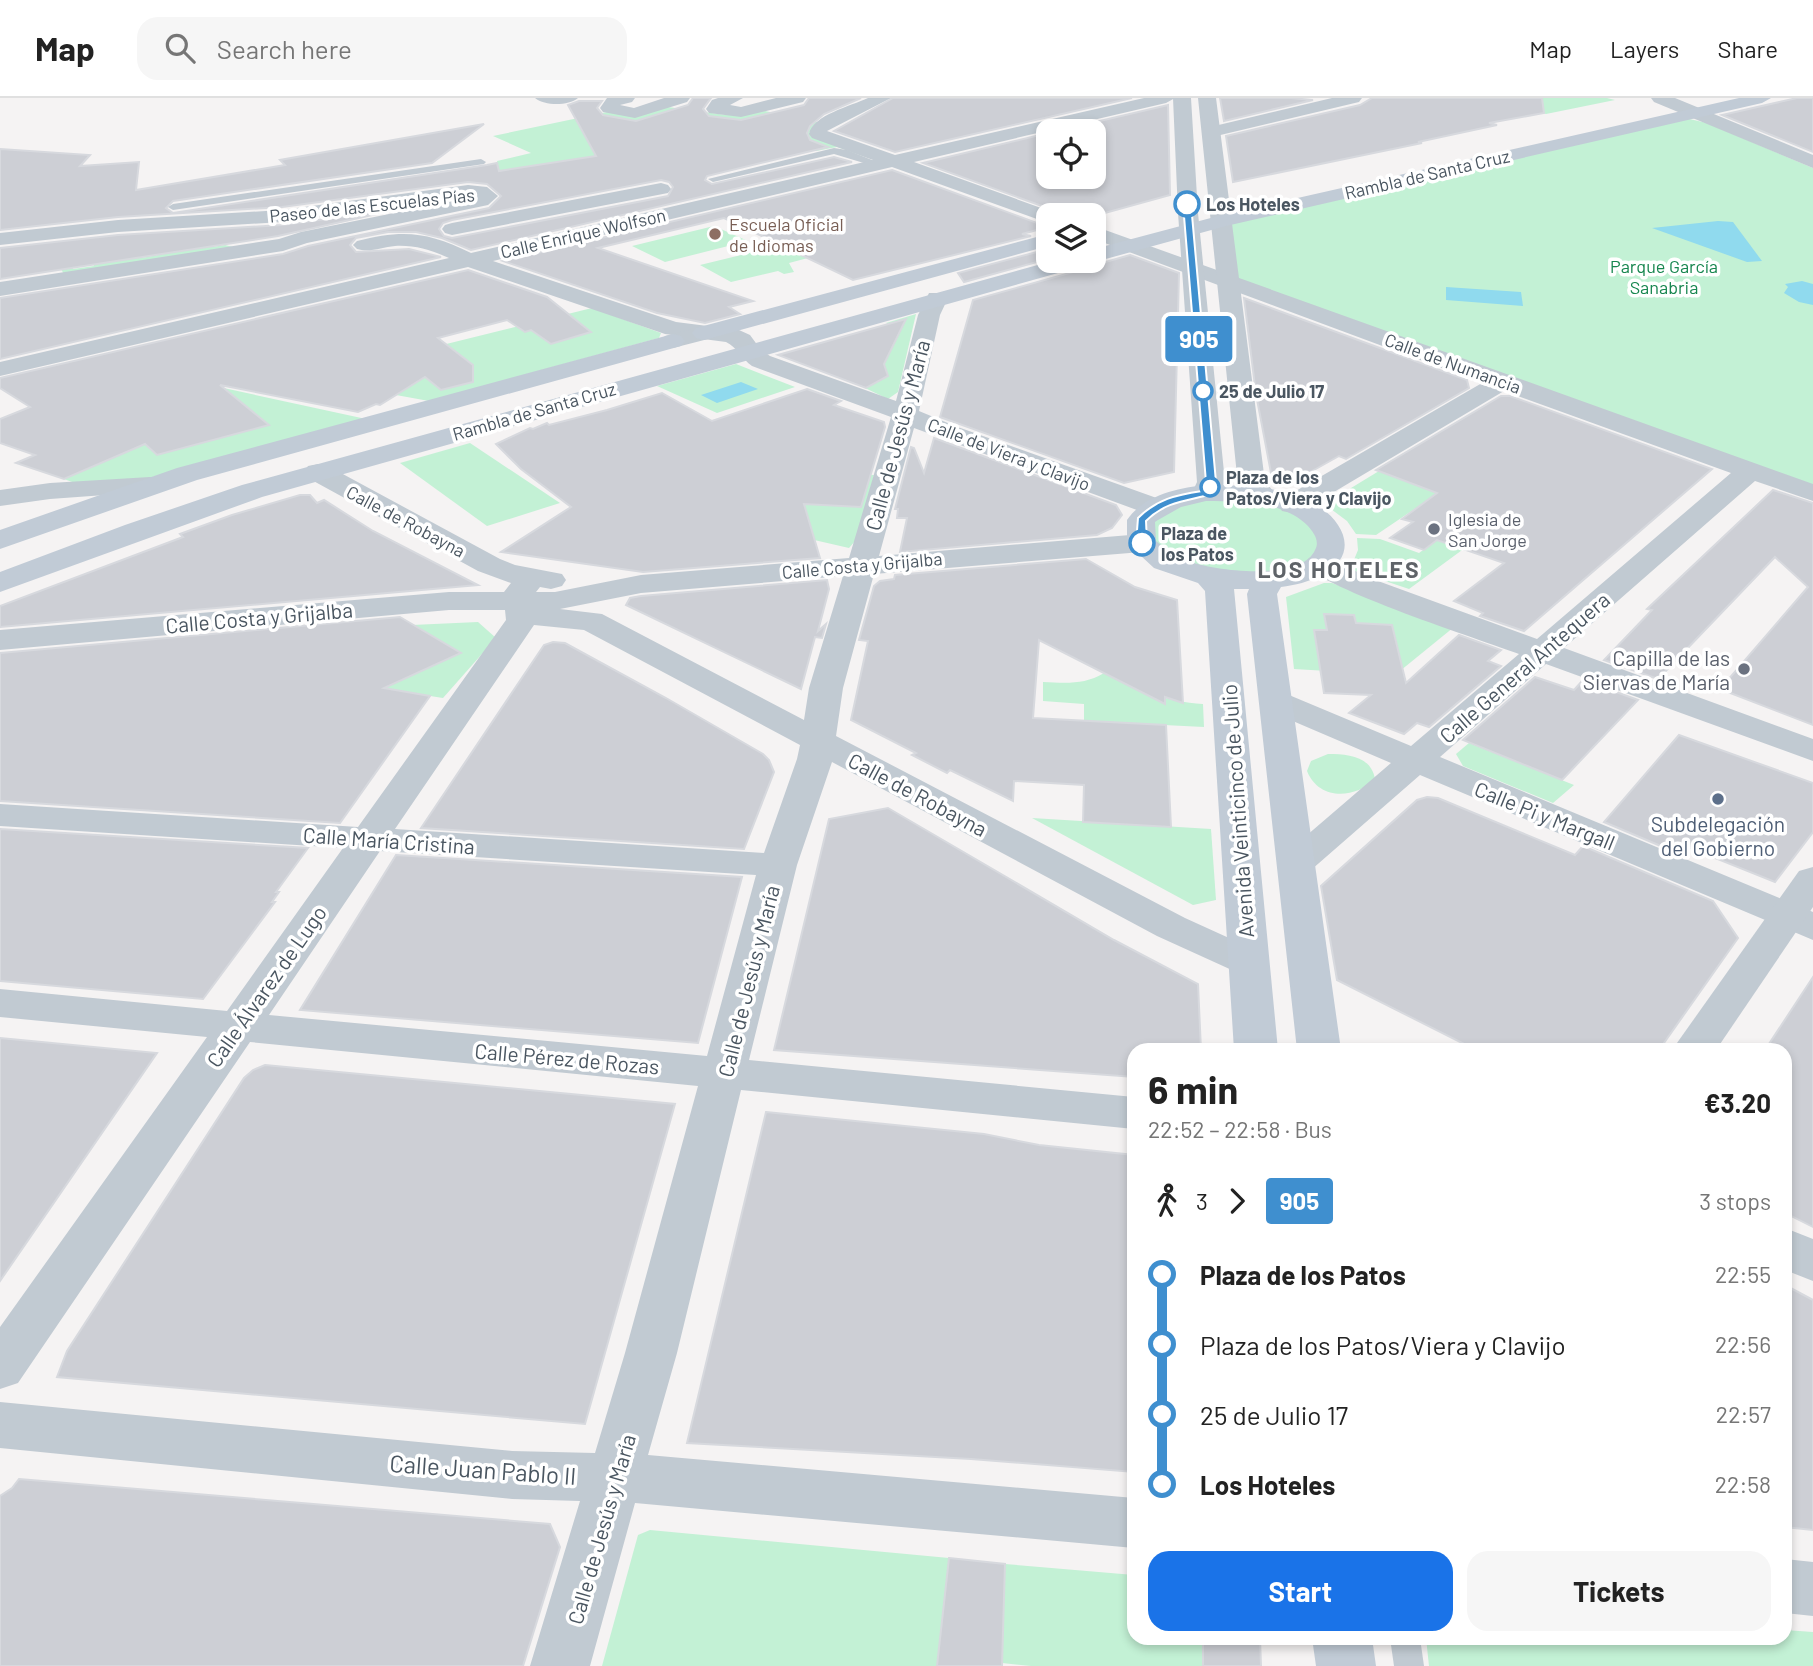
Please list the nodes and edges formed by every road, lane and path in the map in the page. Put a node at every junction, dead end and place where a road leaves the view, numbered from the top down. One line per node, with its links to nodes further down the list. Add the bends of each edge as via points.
1 (544, 98): 2 (street)
2 (569, 98)
3 (626, 98): 4 (street, via 609,108 635,113)
4 (681, 98)
5 (734, 98): 6 (street, via 715,109 741,112)
6 (797, 98)
7 (883, 98): 17 (street, via 825,124 818,134)
8 (1166, 98): 17 (street, Calle Enrique Wolfson)
9 (1182, 98): 23 (street)
10 (1207, 98): 15 (street)
11 (1353, 98): 15 (street)
12 (1662, 98): 14 (street); 14 (main road, via 1641,103)
13 (1762, 98): 14 (main road, Rambla de Santa Cruz)
14 (1693, 113): 18 (street); 28 (main road, Rambla de Santa Cruz)
15 (1212, 132): 22 (street)
16 (481, 162): 24 (lane)
17 (886, 162): 19 (lane, via 834,151); 26 (street); 37 (street, Calle Enrique Wolfson)
18 (1813, 162)
19 (713, 178)
20 (667, 188): 32 (street)
21 (1242, 192): 22 (main road)
22 (1219, 197): 23 (main road); 28 (street)
23 (1187, 204): 25 (main road); 30 (street)
24 (173, 207): 31 (street, via 106,217)
25 (1162, 210)
26 (1036, 212)
27 (1124, 220): 29 (main road)
28 (1222, 221): 30 (main road, Rambla de Santa Cruz); 40 (street)
29 (1106, 226)
30 (1190, 230): 36 (main road, Rambla de Santa Cruz); 38 (street)
31 (76, 231): 33 (street); 35 (street, Paseo de las Escuelas Pías, via 282,216 468,191 488,196)
32 (432, 238): 35 (street, Paseo de las Escuelas Pías, via 318,251); 37 (street, Paseo de las Escuelas Pías)
33 (0, 239)
34 (1036, 243): 43 (main road, Rambla de Santa Cruz)
35 (283, 245): 41 (street)
36 (1107, 247): 38 (street, Calle de Numancia)
37 (469, 260): 43 (street, Paseo de las Escuelas Pías, via 673,329); 46 (street, Calle Enrique Wolfson)
38 (1192, 269): 40 (street, Calle de Numancia); 53 (street, via 1211,482)
39 (1036, 271): 42 (main road, Rambla de Santa Cruz)
40 (1231, 284): 47 (street, Calle de Numancia); 55 (street, via 1252,485)
41 (0, 289)
42 (937, 298): 45 (main road, Rambla de Santa Cruz); 48 (street, Calle de Jesús y María)
43 (704, 333): 44 (street, Rambla de Santa Cruz); 45 (street, Calle de Viera y Clavijo, via 739,338)
44 (673, 341): 51 (main road, Rambla de Santa Cruz)
45 (748, 351): 48 (street, Calle de Viera y Clavijo, via 761,361); 50 (main road, Rambla de Santa Cruz)
46 (0, 369)
47 (1503, 381): 49 (street, Calle de Numancia); 56 (street)
48 (905, 414): 57 (street, Calle de Viera y Clavijo); 62 (street, Calle de Jesús y María)
49 (1751, 471): 54 (street, Calle de Numancia); 69 (street, Calle General Antequera)
50 (318, 472): 65 (main road, Rambla de Santa Cruz, via 174,517); 66 (street, Calle de Robayna, via 489,565)
51 (150, 485): 52 (street); 58 (main road, Rambla de Santa Cruz)
52 (2, 489): 58 (street, via 56,503)
53 (1206, 493): 55 (main road); 57 (main road)
54 (1813, 493)
55 (1264, 496): 56 (main road)
56 (1292, 505): 61 (main road, via 1329,531 1332,543)
57 (1155, 507): 60 (main road, via 1141,520)
58 (60, 518): 59 (main road, Rambla de Santa Cruz)
59 (0, 540)
60 (1142, 543): 62 (street, Calle Costa y Grijalba); 63 (main road, via 1180,569)
61 (1320, 564): 64 (main road); 69 (street, via 1356,583)
62 (862, 565): 67 (street, Calle Costa y Grijalba, via 641,584); 71 (street, Calle de Jesús y María, via 826,688)
63 (1209, 577): 64 (main road); 80 (main road, Avenida Veinticinco de Julio, via 1220,590)
64 (1270, 579): 70 (main road, via 1262,594)
65 (0, 583)
66 (521, 593): 67 (street, Calle de Robayna, via 555,616); 67 (street, via 564,583); 68 (street, Calle Costa y Grijalba); 75 (street, Calle Álvarez de Lugo)
67 (587, 608): 71 (street, Calle de Robayna)
68 (0, 640)
69 (1540, 650): 72 (street); 73 (street, Calle General Antequera)
70 (1277, 702): 73 (street, Calle Pi y Margall); 76 (main road)
71 (817, 740): 77 (street, Calle de Jesús y María, via 810,775); 80 (street, Calle de Robayna, via 1171,927)
72 (1813, 751)
73 (1415, 761): 76 (street, Calle General Antequera); 79 (street, Calle Pi y Margall)
74 (0, 815): 75 (street, Calle María Cristina)
75 (369, 839): 77 (street, Calle María Cristina); 82 (street, Calle Álvarez de Lugo)
76 (1298, 862): 84 (main road)
77 (778, 865): 86 (street, Calle de Jesús y María)
78 (1813, 878): 79 (street)
79 (1800, 921): 85 (street)
80 (1248, 962): 83 (main road, Avenida Veinticinco de Julio)
81 (0, 1003): 82 (street, Calle Pérez de Rozas)
82 (237, 1026): 86 (street, Calle Pérez de Rozas); 90 (street, Calle Álvarez de Lugo)
83 (1255, 1043)
84 (1318, 1043)
85 (1700, 1043)
86 (725, 1073): 87 (street, Calle Pérez de Rozas); 92 (street, Calle de Jesús y María)
87 (1127, 1112)
88 (1792, 1251): 89 (street)
89 (1813, 1262)
90 (0, 1368)
91 (0, 1425): 92 (street, Calle Juan Pablo II, via 512,1475)
92 (617, 1476): 93 (street, Calle Juan Pablo II); 98 (street, Calle de Jesús y María)
93 (1127, 1522)
94 (1792, 1587): 95 (street)
95 (1813, 1589)
96 (1343, 1645): 99 (main road)
97 (1406, 1645): 100 (lane)
98 (560, 1666)
99 (1346, 1666)
100 (1409, 1666)

